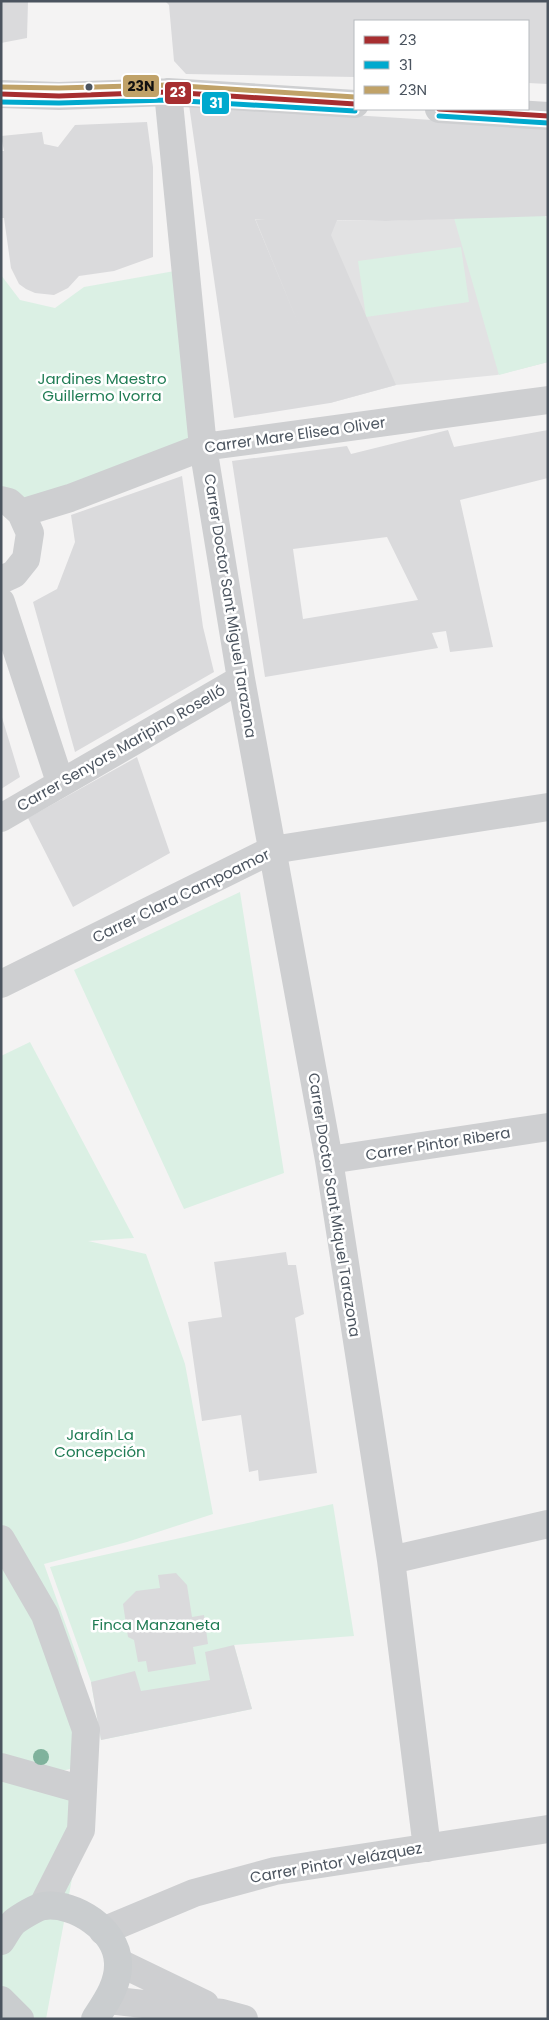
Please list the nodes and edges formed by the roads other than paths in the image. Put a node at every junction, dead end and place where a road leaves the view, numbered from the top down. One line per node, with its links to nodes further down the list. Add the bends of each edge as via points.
1 (168, 92): 2 (street, via 58,96); 3 (street); 7 (street, Carrer Doctor Sant Miguel Tarazona)
2 (1, 94)
3 (354, 104)
4 (454, 110): 5 (street)
5 (548, 116)
6 (548, 400): 7 (street, Carrer Mare Elisea Oliver)
7 (203, 447): 8 (street, Carrer Mare Elisea Oliver, via 70,498); 11 (street, Carrer Doctor Sant Miguel Tarazona)
8 (11, 506): 9 (street, via 30,533 26,559 14,574)
9 (1, 580)
10 (1, 602): 12 (street)
11 (241, 679): 12 (street, Carrer Senyors Maripino Roselló); 15 (street, Carrer Doctor Sant Miguel Tarazona)
12 (60, 782): 14 (street, Carrer Senyors Maripino Roselló)
13 (548, 807): 15 (street, Carrer Clara Campoamor)
14 (1, 818)
15 (272, 850): 16 (street, Carrer Clara Campoamor); 18 (street, Carrer Doctor Sant Miquel Tarazona)
16 (1, 984)
17 (548, 1127): 18 (street, Carrer Pintor Ribera)
18 (329, 1160): 21 (street, Carrer Doctor Sant Miquel Tarazona)
19 (548, 1524): 21 (street)
20 (1, 1539): 23 (street, via 45,1615 86,1730)
21 (391, 1560): 25 (street, Carrer Doctor Sant Miquel Tarazona)
22 (1, 1767): 23 (street)
23 (83, 1790): 26 (street, via 82,1830)
24 (548, 1829): 25 (street, Carrer Pintor Velázquez)
25 (427, 1848): 27 (street, Carrer Pintor Velázquez, via 275,1871 194,1893)
26 (42, 1906): 27 (main road, via 66,1907 87,1915); 28 (main road, via 13,1923)
27 (103, 1931): 29 (main road)
28 (1, 1941)
29 (118, 1962): 31 (main road, via 116,1982); 32 (street)
30 (1, 2000): 33 (main road)
31 (102, 2009): 32 (street)
32 (233, 2016)
33 (20, 2019)

